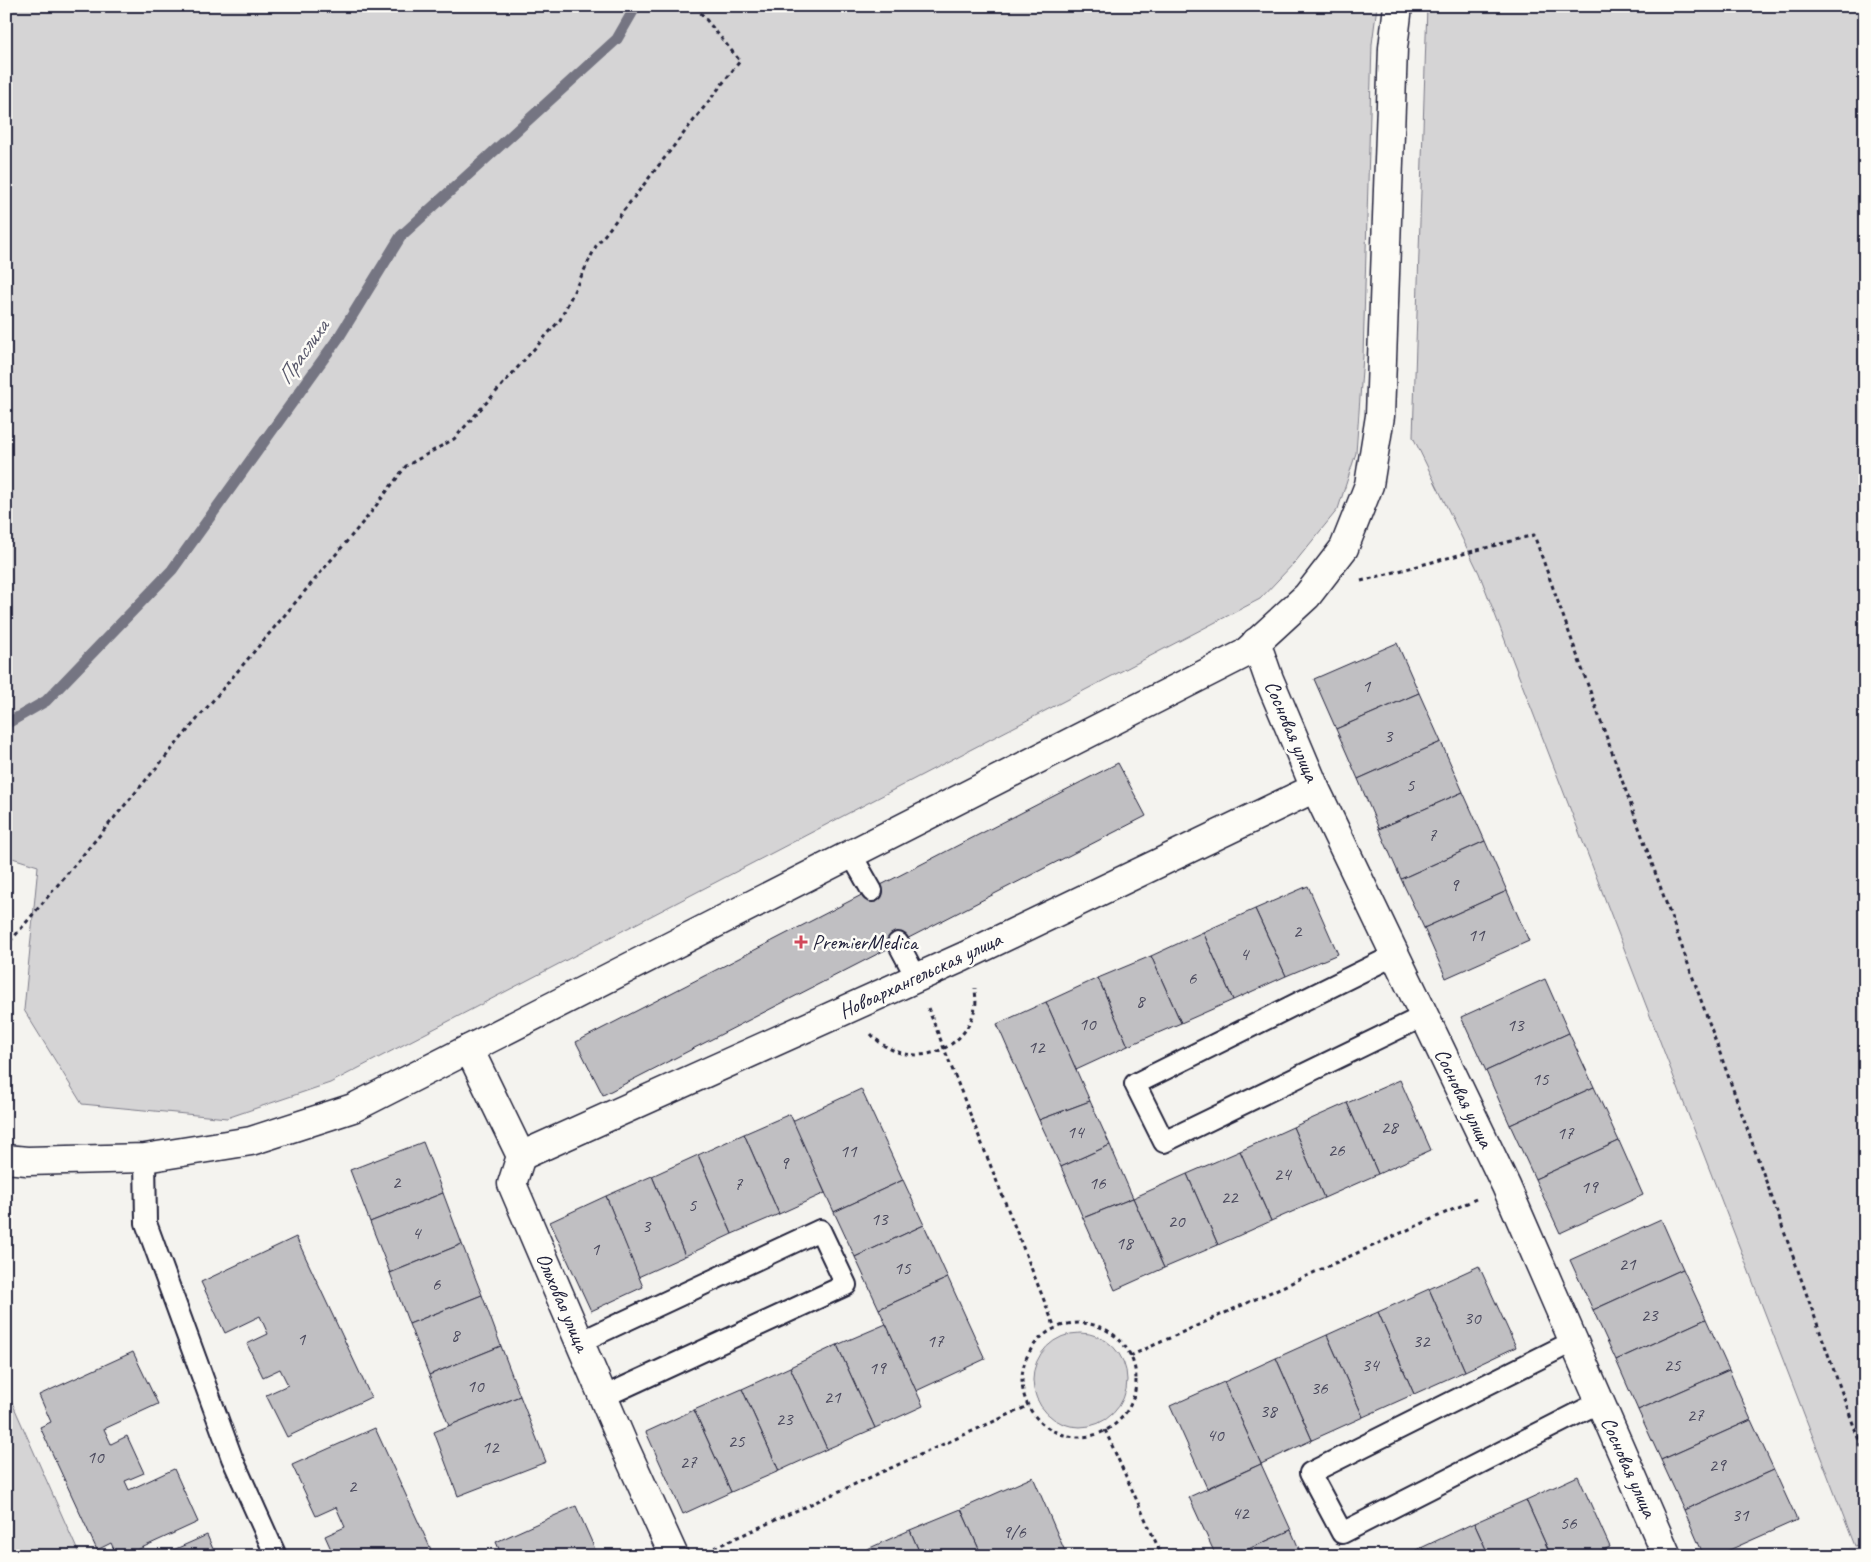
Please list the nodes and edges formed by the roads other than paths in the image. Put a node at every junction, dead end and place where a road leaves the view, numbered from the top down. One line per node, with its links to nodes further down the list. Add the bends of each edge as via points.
1 (1398, 6): 2 (street, via 1393,48 1380,416 1369,485 1344,548 1307,596)
2 (1256, 642): 3 (street, Сосновая улица); 4 (street, via 1244,654)
3 (1315, 788): 7 (street, Сосновая улица); 8 (street, Новоархангельская улица)
4 (852, 854): 5 (lane); 10 (street)
5 (872, 891)
6 (898, 943): 8 (lane)
7 (1395, 955): 9 (street, Сосновая улица); 9 (lane, via 1135,1084 1164,1142)
8 (916, 977): 11 (street, Новоархангельская улица)
9 (1424, 1016): 14 (street, Сосновая улица, via 1506,1186)
10 (469, 1049): 11 (street); 12 (street, via 354,1108 251,1141)
11 (521, 1156): 15 (street, Ольховая улица, via 512,1184)
12 (145, 1158): 13 (street, via 27,1162); 18 (lane, via 146,1222 232,1458)
13 (6, 1159)
14 (1574, 1341): 17 (street, Сосновая улица); 17 (lane, via 1310,1474 1342,1534)
15 (580, 1342): 16 (street, Ольховая улица); 16 (lane, via 820,1230 846,1285)
16 (603, 1397): 19 (street, Ольховая улица)
17 (1600, 1402): 20 (street, Сосновая улица)
18 (276, 1556)
19 (674, 1556)
20 (1667, 1556)

